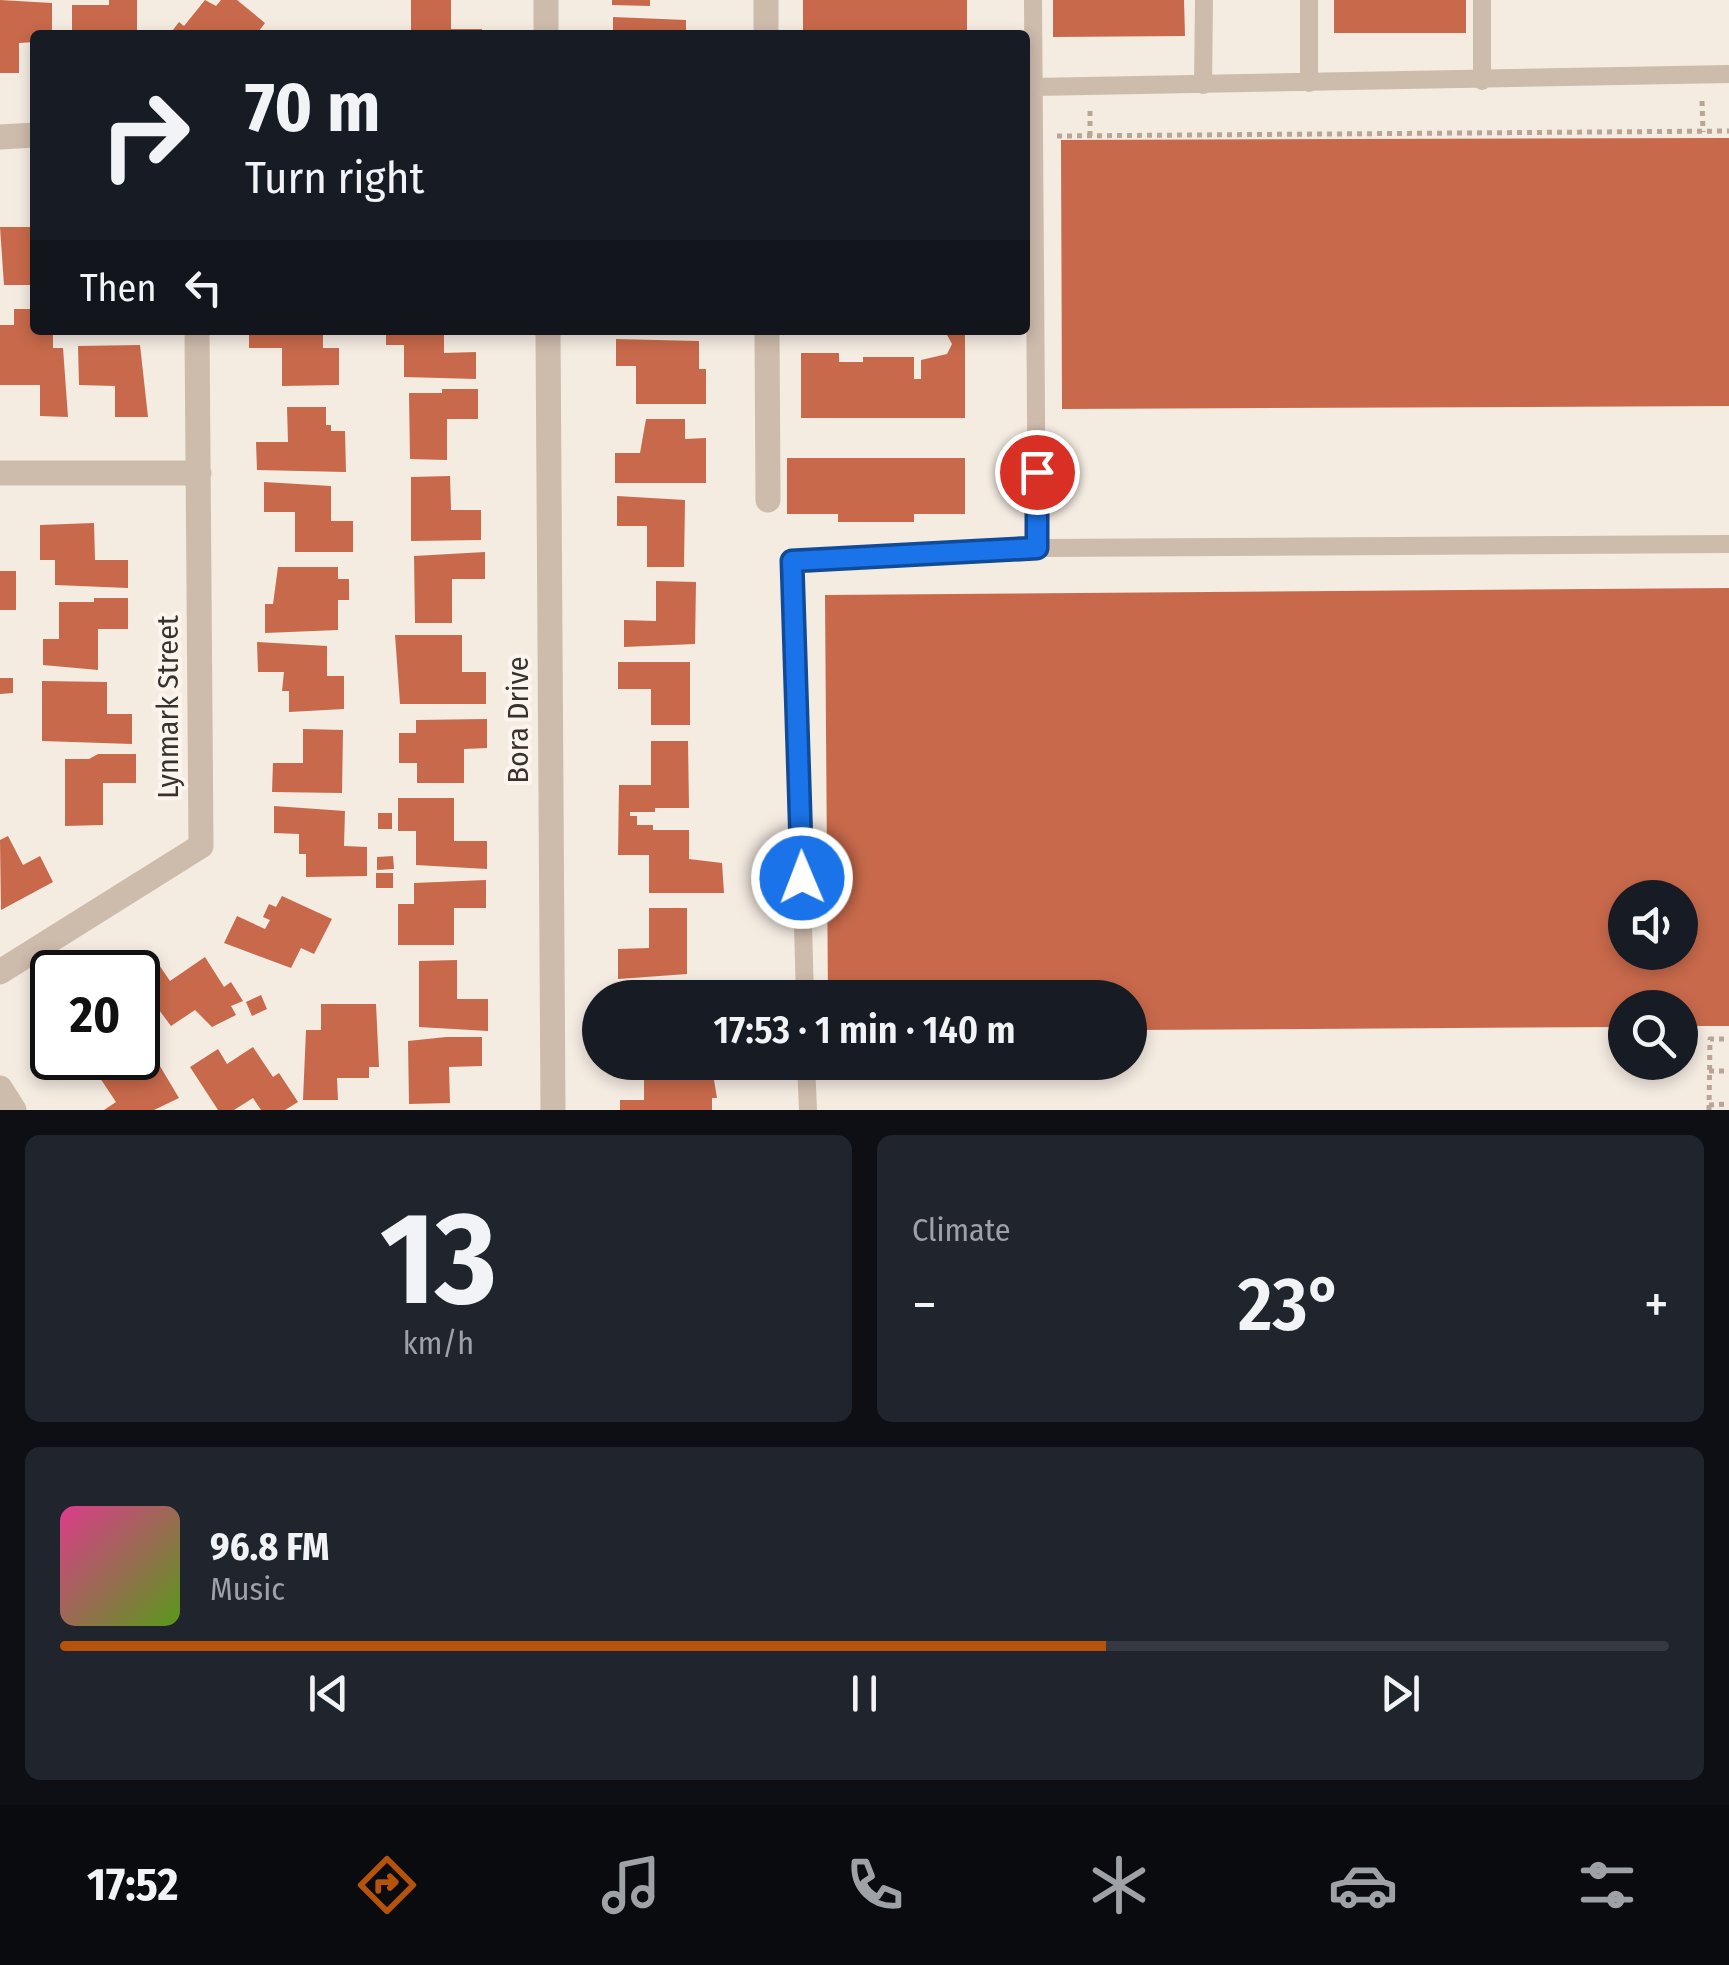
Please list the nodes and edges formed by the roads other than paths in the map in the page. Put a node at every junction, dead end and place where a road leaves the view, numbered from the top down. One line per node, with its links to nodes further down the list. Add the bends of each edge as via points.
1 (546, 0): 7 (street)
2 (766, 0): 8 (street)
3 (1033, 0): 13 (lane)
4 (1204, 0): 12 (lane)
5 (1309, 0): 11 (lane)
6 (1482, 0): 10 (lane)
7 (546, 30)
8 (766, 30)
9 (1729, 74): 10 (lane)
10 (1482, 81): 11 (lane)
11 (1309, 83): 12 (lane)
12 (1203, 84): 13 (lane)
13 (1034, 86): 23 (lane)
14 (30, 135): 15 (street)
15 (0, 137)
16 (197, 335): 20 (street, Lynmark Street)
17 (548, 335): 29 (street, Bora Drive)
18 (767, 335): 21 (street)
19 (0, 472): 20 (street)
20 (199, 472): 24 (street, Lynmark Street, via 201,846)
21 (768, 500)
22 (1729, 544): 23 (lane)
23 (1037, 548): 25 (lane, via 792,561)
24 (0, 972)
25 (804, 980)
26 (807, 1080): 30 (lane)
27 (0, 1088): 28 (street)
28 (14, 1110)
29 (554, 1110)
30 (808, 1110)

